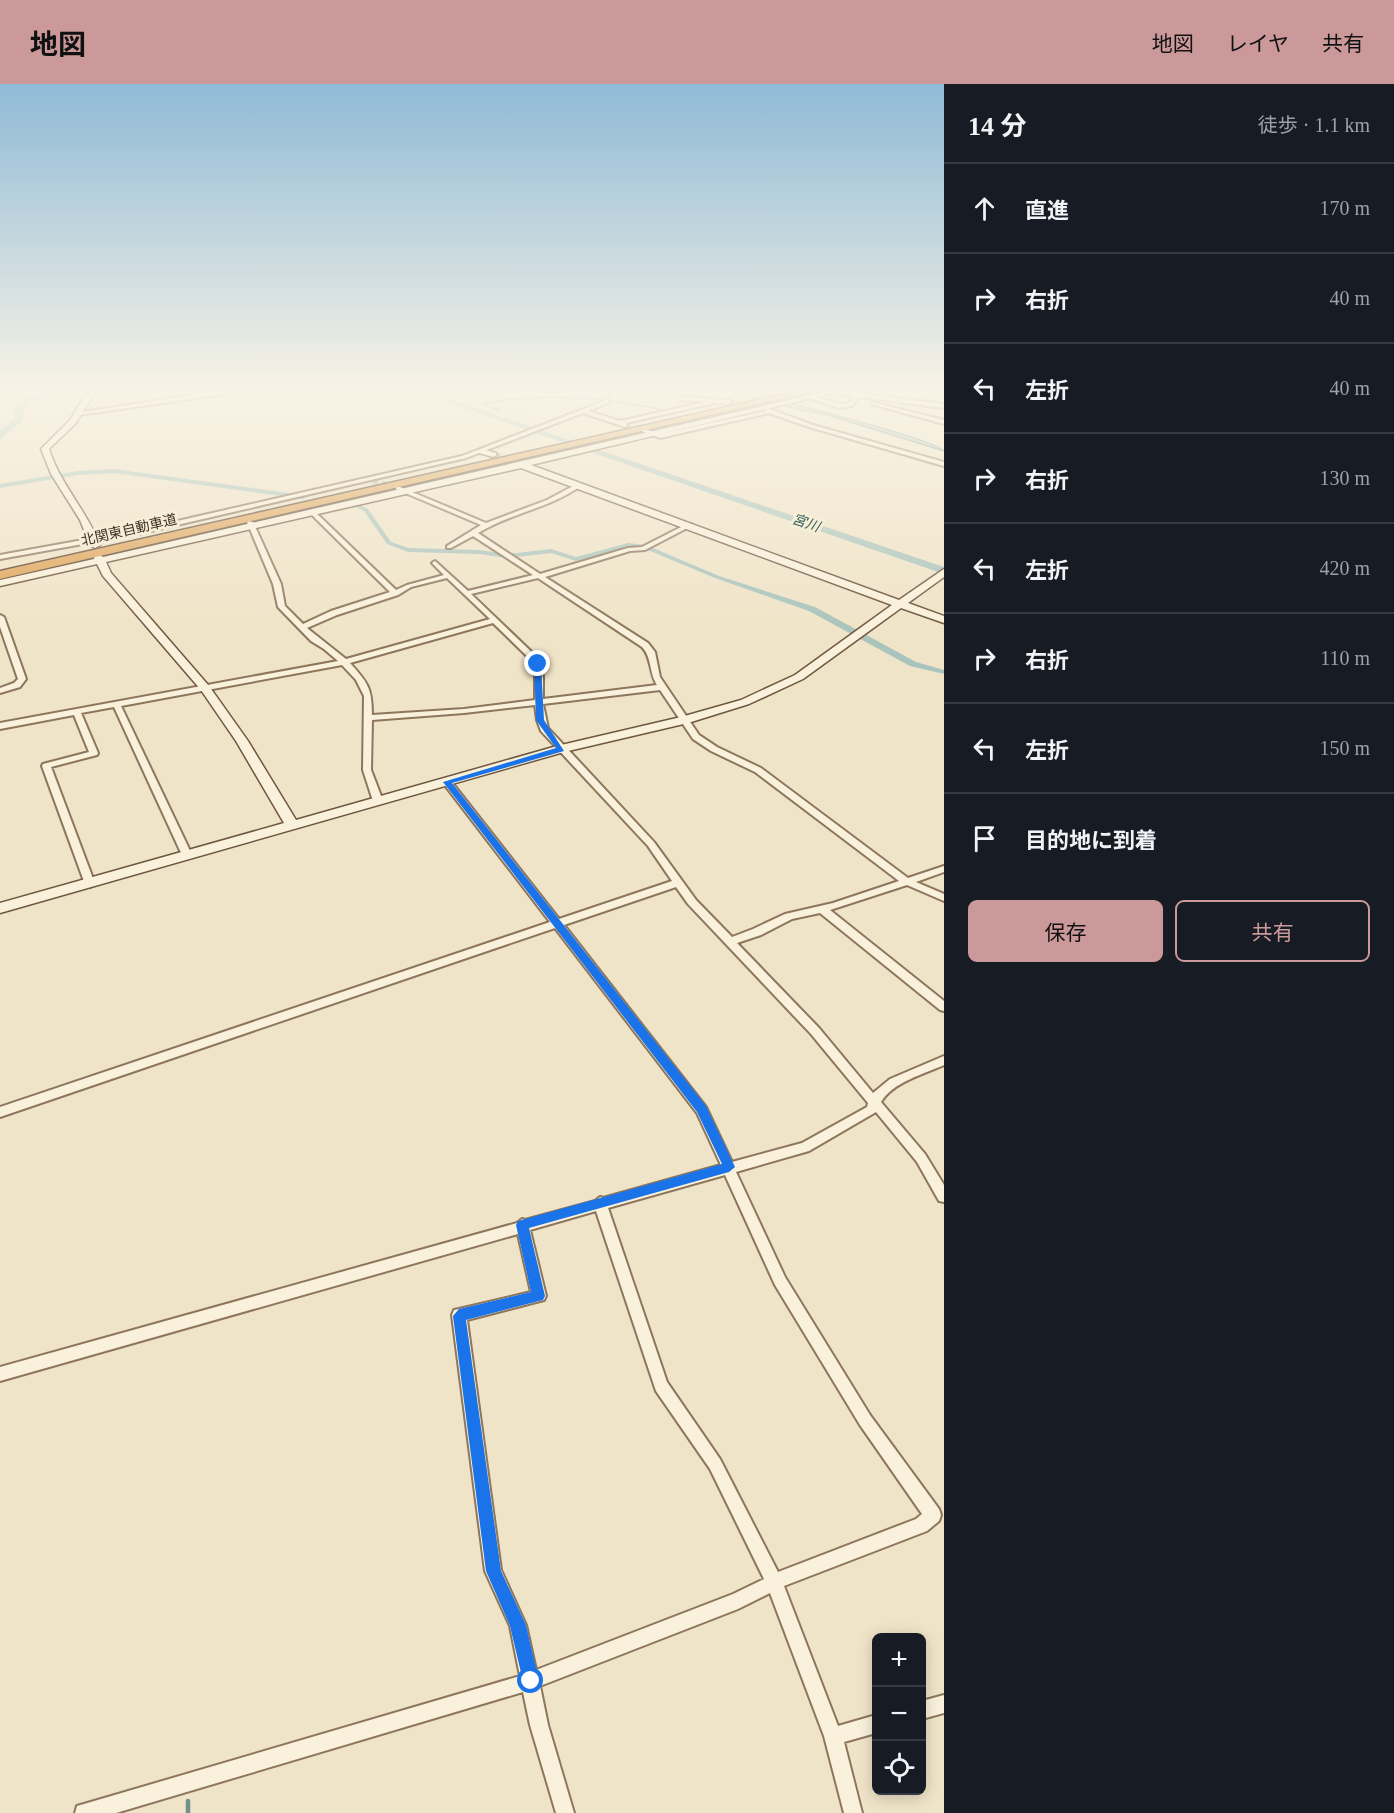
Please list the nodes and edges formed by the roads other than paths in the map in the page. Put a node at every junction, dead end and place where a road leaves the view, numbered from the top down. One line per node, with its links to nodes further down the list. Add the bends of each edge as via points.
1 (52, 468): 14 (street, via 91,530)
2 (420, 468): 14 (street)
3 (459, 468): 19 (highway, 北関東自動車道)
4 (463, 468): 21 (highway, 北関東自動車道)
5 (501, 468): 8 (street)
6 (529, 468): 7 (street)
7 (579, 485): 11 (street); 12 (street)
8 (401, 490): 9 (street); 11 (street)
9 (312, 512): 10 (street); 26 (street)
10 (251, 523): 17 (street); 31 (street, via 277,584 282,607)
11 (486, 525): 13 (street)
12 (688, 525): 23 (street, via 646,547 590,559); 27 (street)
13 (472, 532): 15 (street); 23 (street)
14 (94, 542): 16 (street)
15 (449, 547)
16 (0, 557)
17 (100, 558): 24 (street); 34 (street, via 107,574)
18 (435, 563): 22 (street)
19 (0, 570)
20 (942, 574): 27 (street)
21 (0, 575)
22 (448, 576): 25 (street); 26 (street)
23 (542, 576): 25 (street); 33 (street, via 645,645)
24 (0, 583)
25 (467, 593): 29 (street)
26 (394, 594): 31 (street)
27 (900, 604): 30 (street); 40 (street, via 779,688)
28 (0, 617): 35 (street, via 22,679)
29 (496, 620): 32 (street); 36 (street, via 536,660)
30 (944, 620)
31 (303, 627): 32 (street)
32 (344, 662): 34 (street); 39 (street, via 365,687)
33 (662, 687): 36 (street); 40 (street)
34 (205, 688): 37 (street); 45 (street)
35 (0, 691)
36 (538, 702): 39 (street); 42 (street, via 540,720)
37 (117, 706): 38 (street); 46 (street)
38 (78, 713): 41 (street); 50 (street, via 94,753 46,766)
39 (367, 718): 44 (street, via 368,770)
40 (684, 720): 42 (street); 48 (street, via 702,742 758,770)
41 (0, 726)
42 (561, 749): 43 (street); 49 (street, via 651,844)
43 (447, 782): 44 (street); 54 (street)
44 (378, 801): 45 (street)
45 (292, 825): 46 (street)
46 (188, 855): 50 (street)
47 (944, 868): 48 (street)
48 (906, 881): 51 (street); 53 (street)
49 (677, 883): 54 (street); 55 (street)
50 (90, 884): 52 (street)
51 (944, 898)
52 (0, 908)
53 (822, 909): 55 (street, via 789,916); 56 (street)
54 (557, 923): 59 (street); 60 (street, via 702,1110)
55 (732, 941): 58 (street, via 815,1031)
56 (944, 1007)
57 (944, 1060): 58 (street, via 894,1083)
58 (873, 1103): 60 (street, via 871,1110 805,1147); 61 (street, via 921,1158)
59 (0, 1112)
60 (729, 1167): 62 (street); 65 (street, via 780,1281 866,1420 933,1515 921,1526)
61 (944, 1197)
62 (600, 1203): 63 (street); 65 (street, via 661,1386 716,1464)
63 (522, 1225): 64 (street); 66 (street, via 538,1296 459,1316 494,1571 518,1625)
64 (0, 1374)
65 (774, 1582): 66 (street, via 738,1601); 70 (street)
66 (531, 1681): 71 (street); 72 (street, via 539,1725)
67 (944, 1704): 68 (street)
68 (926, 1709)
69 (872, 1725): 70 (street)
70 (833, 1736): 73 (street)
71 (84, 1813)
72 (565, 1813)
73 (853, 1813)

